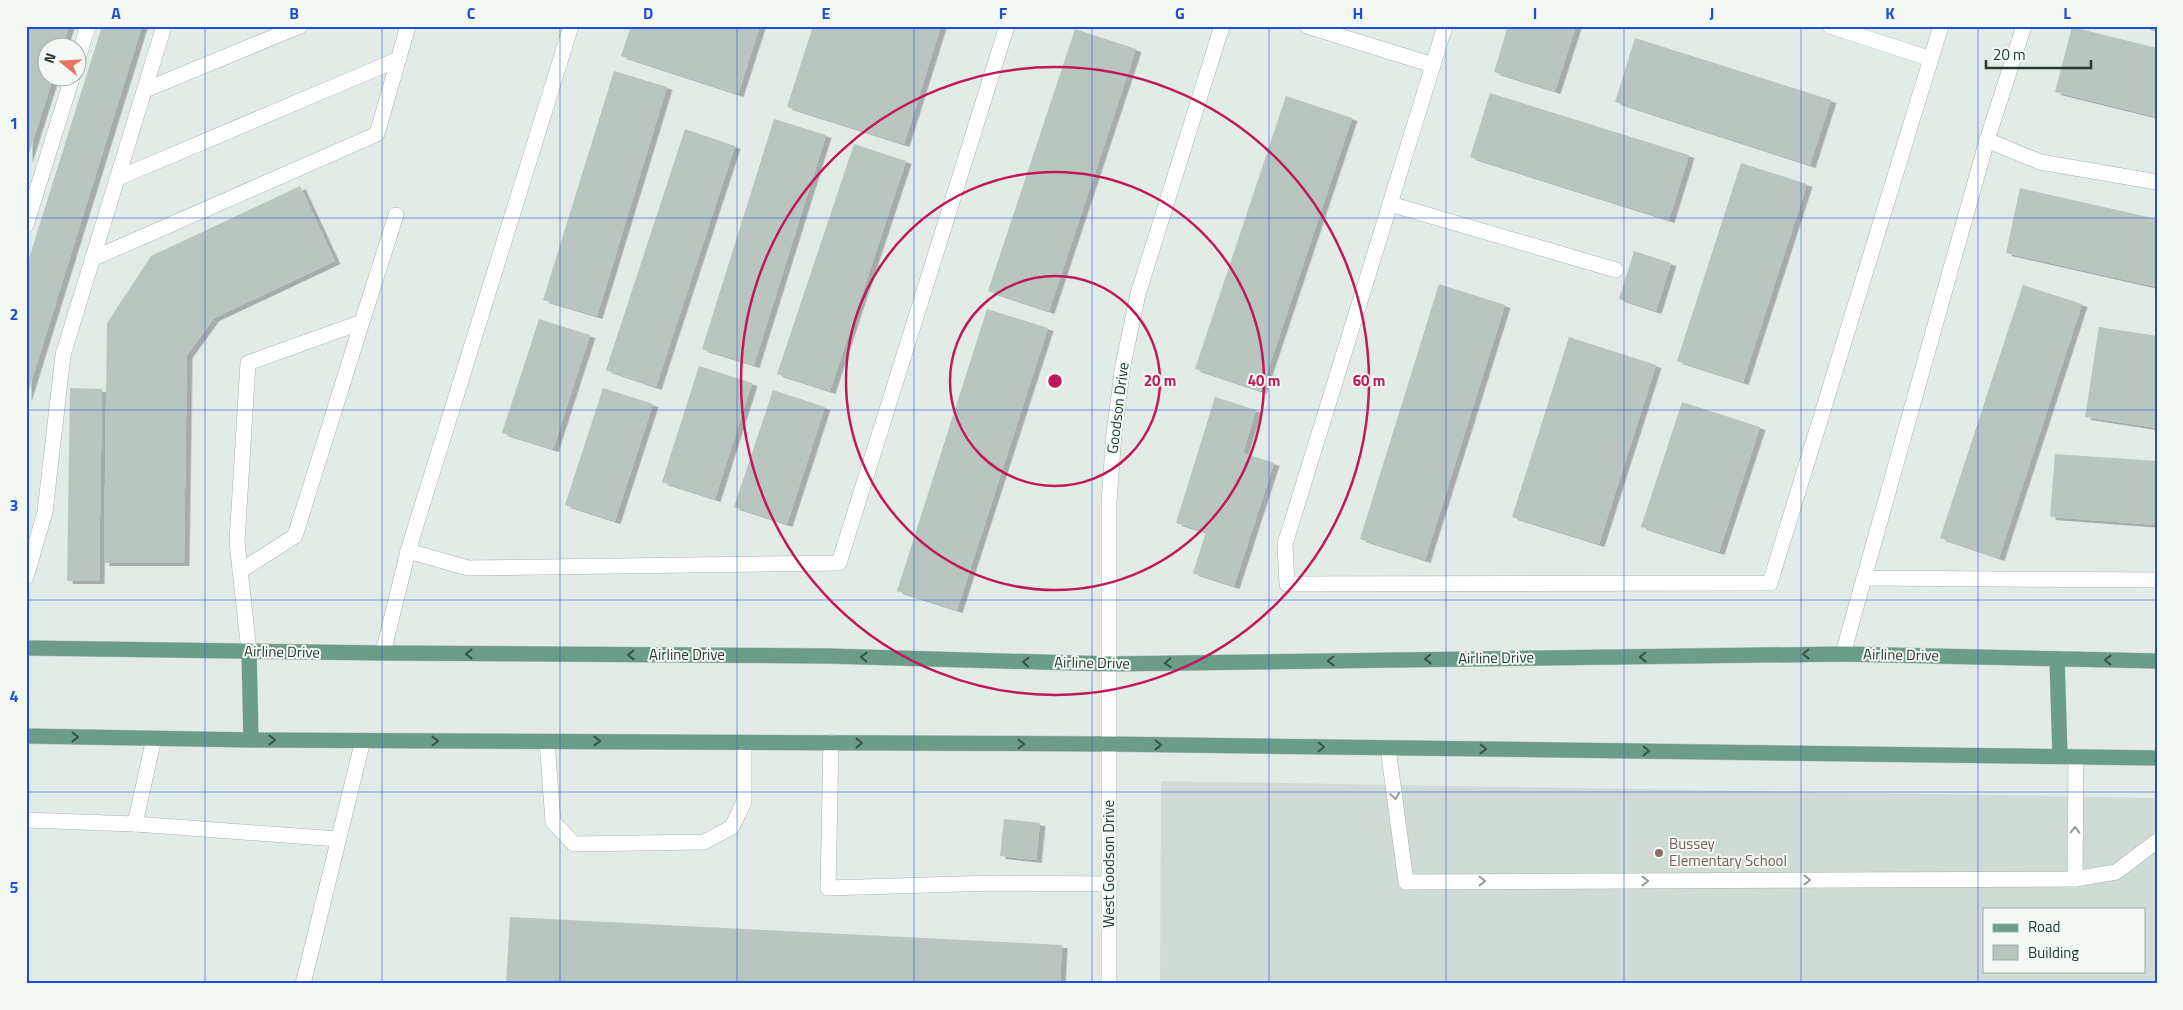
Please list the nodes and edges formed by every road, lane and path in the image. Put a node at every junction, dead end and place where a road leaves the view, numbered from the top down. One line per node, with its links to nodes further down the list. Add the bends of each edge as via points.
1 (88, 26): 13 (street)
2 (164, 26): 18 (street)
3 (300, 26): 18 (street)
4 (408, 26): 14 (street)
5 (571, 26): 28 (street)
6 (1007, 26): 28 (street, via 840,563 468,568)
7 (1222, 26): 39 (street, Goodson Drive, via 1138,294 1123,365 1114,433 1110,502)
8 (1307, 26): 16 (street)
9 (1445, 26): 16 (street)
10 (1830, 26): 15 (street)
11 (1941, 26): 15 (street)
12 (2024, 26): 19 (street)
13 (84, 38)
14 (399, 59): 20 (street); 25 (street, via 377,134)
15 (1931, 59): 22 (street, via 1770,583 1287,584 1285,544)
16 (1433, 65): 22 (street)
17 (69, 88): 24 (street)
18 (145, 90): 20 (street)
19 (1987, 140): 21 (street, via 2040,162); 31 (street)
20 (118, 178): 25 (street)
21 (2157, 182)
22 (1390, 204): 26 (street)
23 (396, 215): 27 (street)
24 (26, 225)
25 (92, 259): 30 (street, via 63,355 45,512)
26 (1616, 270)
27 (362, 322): 29 (street, via 295,536); 29 (street, via 248,362 237,542)
28 (408, 550): 35 (street)
29 (240, 571): 34 (street)
30 (26, 577)
31 (1864, 578): 32 (street); 36 (street)
32 (2157, 580)
33 (26, 648): 34 (main road, Airline Drive)
34 (249, 651): 35 (main road, Airline Drive); 42 (main road)
35 (383, 654): 39 (main road, Airline Drive, one-way to 35, via 828,656)
36 (1843, 654): 37 (main road, Airline Drive); 39 (main road, Airline Drive, one-way to 39)
37 (2057, 659): 38 (main road, Airline Drive, one-way to 37); 49 (main road)
38 (2157, 661)
39 (1110, 664): 47 (street, Goodson Drive)
40 (26, 736): 41 (main road, one-way to 41)
41 (154, 738): 42 (main road); 53 (street)
42 (251, 740): 43 (main road, one-way to 43)
43 (362, 740): 44 (main road, one-way to 44); 54 (street)
44 (547, 741): 45 (main road, one-way to 45); 45 (street, via 554,822 574,844 704,842 732,827 744,802)
45 (744, 742): 46 (main road)
46 (831, 742): 47 (main road, one-way to 47); 57 (street, via 828,888 994,883)
47 (1109, 744): 48 (main road, one-way to 48); 57 (street, West Goodson Drive)
48 (1388, 748): 49 (main road, one-way to 49); 56 (street, one-way to 56, via 1406,882)
49 (2060, 756): 50 (main road)
50 (2076, 757): 51 (main road); 56 (street, one-way to 50)
51 (2157, 758)
52 (26, 820): 53 (street)
53 (135, 824): 54 (street)
54 (338, 839): 58 (street)
55 (2157, 842): 56 (street, via 2116,872)
56 (2075, 879)
57 (1110, 884): 59 (street, West Goodson Drive)
58 (303, 984)
59 (1109, 984)

